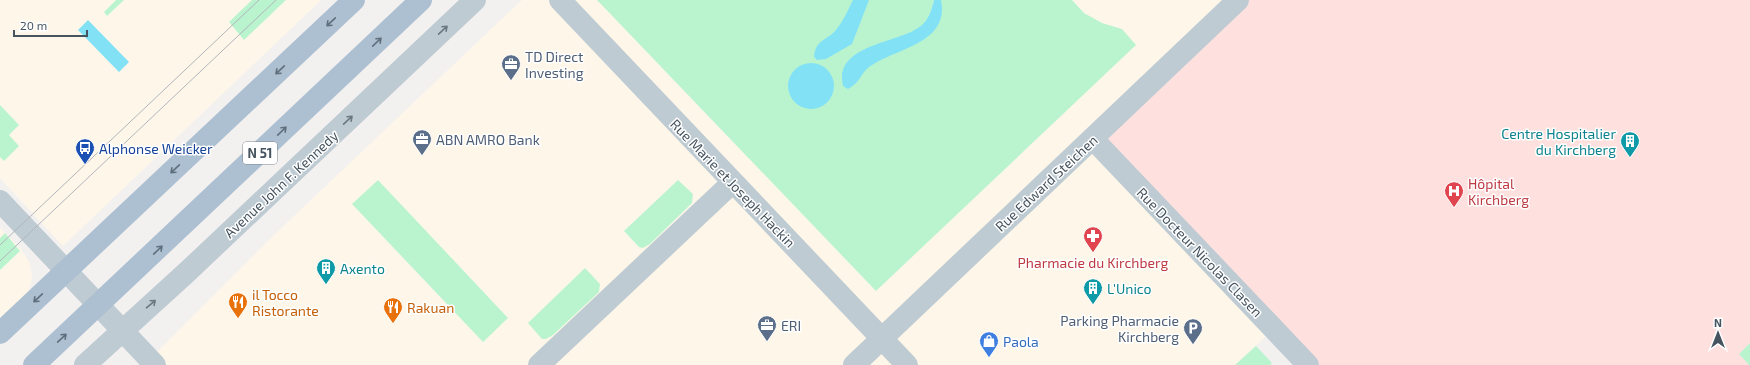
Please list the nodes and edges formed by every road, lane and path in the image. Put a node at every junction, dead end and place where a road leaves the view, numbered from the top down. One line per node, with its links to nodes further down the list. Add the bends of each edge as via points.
1 (354, 0): 9 (main road, one-way to 9)
2 (421, 0): 10 (main road, N 51, one-way to 2)
3 (474, 0): 11 (street, Avenue John F. Kennedy, one-way to 3, via 186,273)
4 (560, 0): 7 (street, Rue Marie et Joseph Hackin)
5 (1238, 0): 6 (street, Rue Edward Steichen)
6 (1093, 139): 13 (street, Rue Edward Steichen); 20 (street, Rue Docteur Nicolas Clasen)
7 (733, 182): 13 (street, Rue Marie et Joseph Hackin); 17 (street)
8 (0, 201): 9 (street)
9 (66, 271): 10 (street); 12 (main road, one-way to 12)
10 (97, 304): 11 (street); 14 (main road, N 51, one-way to 10)
11 (122, 330): 15 (street, Avenue John F. Kennedy); 16 (street)
12 (0, 333)
13 (882, 338): 18 (street, Rue Edward Steichen); 19 (street, Rue Marie et Joseph Hackin)
14 (34, 365)
15 (84, 365)
16 (155, 365)
17 (539, 365)
18 (854, 365)
19 (907, 365)
20 (1308, 365)

